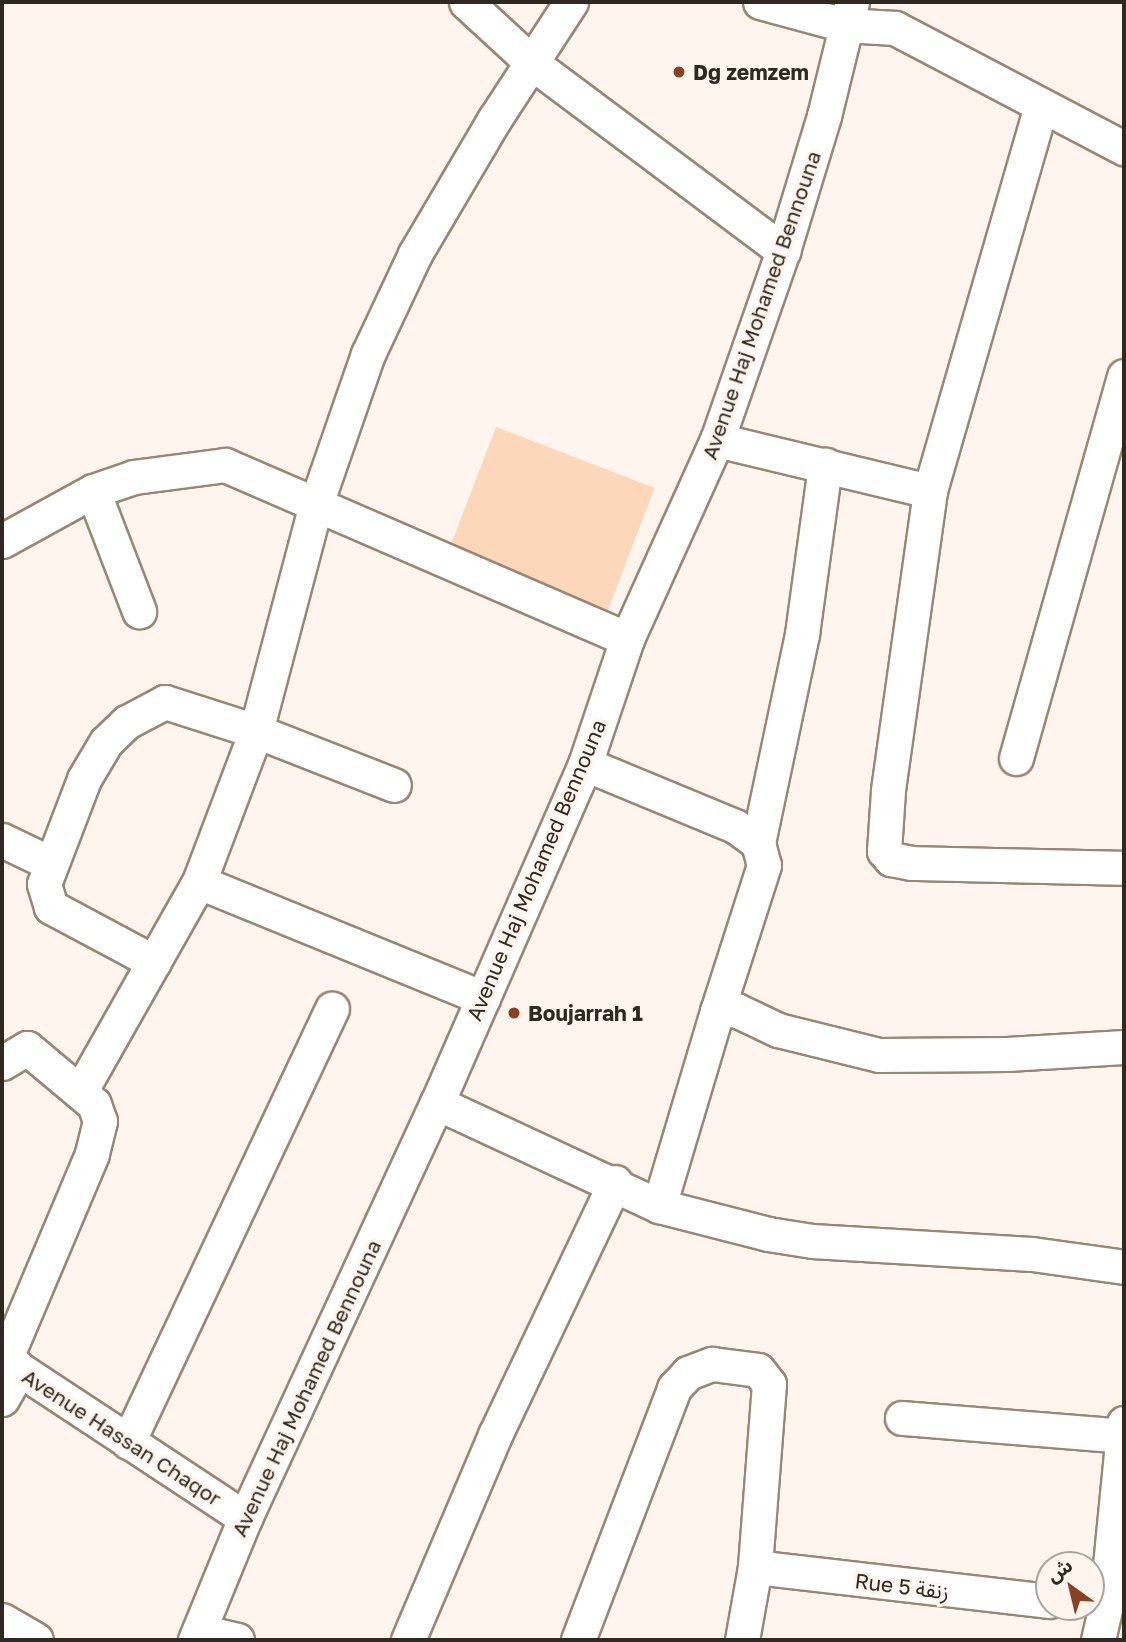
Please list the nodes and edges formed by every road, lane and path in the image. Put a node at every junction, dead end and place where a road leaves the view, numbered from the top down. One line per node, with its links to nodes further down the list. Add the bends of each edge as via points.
1 (466, 2): 5 (street)
2 (571, 2): 5 (street)
3 (760, 2): 4 (street)
4 (848, 13): 6 (street, via 895,29); 8 (street, Avenue Haj Mohamed Bennouna, via 824,116)
5 (532, 62): 8 (street); 14 (street, via 415,254 368,354)
6 (1041, 106): 7 (street); 13 (street)
7 (1124, 148)
8 (783, 251): 10 (street, Avenue Haj Mohamed Bennouna)
9 (1124, 376): 19 (street)
10 (717, 440): 11 (street); 17 (street, Avenue Haj Mohamed Bennouna)
11 (825, 465): 13 (street); 23 (street, via 802,634)
12 (93, 491): 14 (street, via 134,477 225,466); 15 (street); 16 (street)
13 (930, 491): 25 (street, via 888,791 886,855 911,863)
14 (316, 504): 17 (street); 18 (street)
15 (2, 541)
16 (139, 611)
17 (627, 639): 20 (street, Avenue Haj Mohamed Bennouna)
18 (256, 731): 21 (street); 24 (street, via 165,702 142,711 116,731 94,761); 26 (street)
19 (1016, 758)
20 (585, 764): 23 (street, via 735,826); 28 (street, Avenue Haj Mohamed Bennouna)
21 (394, 786)
22 (2, 840): 24 (street)
23 (758, 843): 30 (street, via 764,865)
24 (50, 863): 27 (street, via 44,884 51,907)
25 (1124, 868)
26 (199, 883): 27 (street); 28 (street)
27 (154, 962): 33 (street)
28 (483, 998): 34 (street, Avenue Haj Mohamed Bennouna)
29 (332, 1009): 42 (street)
30 (717, 1011): 31 (street, via 736,1010 778,1030 879,1055); 36 (street)
31 (1124, 1047)
32 (2, 1063): 33 (street, via 27,1048)
33 (80, 1092): 38 (street, via 100,1116 92,1154)
34 (437, 1102): 35 (street); 43 (street, Avenue Haj Mohamed Bennouna)
35 (615, 1182): 36 (street); 51 (street, via 495,1435)
36 (659, 1206): 37 (street, via 812,1241 931,1245)
37 (1124, 1267)
38 (9, 1360): 39 (street); 42 (street, Avenue Hassan Chaqor)
39 (2, 1399)
40 (902, 1418): 41 (street)
41 (1124, 1432): 46 (street)
42 (128, 1442): 43 (street, Avenue Hassan Chaqor)
43 (245, 1518): 48 (street, Avenue Haj Mohamed Bennouna)
44 (755, 1567): 45 (street, Rue 5 زنقة); 52 (street, via 769,1384 758,1370 697,1368 674,1388); 53 (street)
45 (1035, 1599)
46 (1107, 1606): 54 (street)
47 (2, 1620): 49 (street)
48 (197, 1636): 50 (street)
49 (36, 1640)
50 (237, 1640)
51 (408, 1640)
52 (578, 1640)
53 (742, 1640)
54 (1098, 1640)

